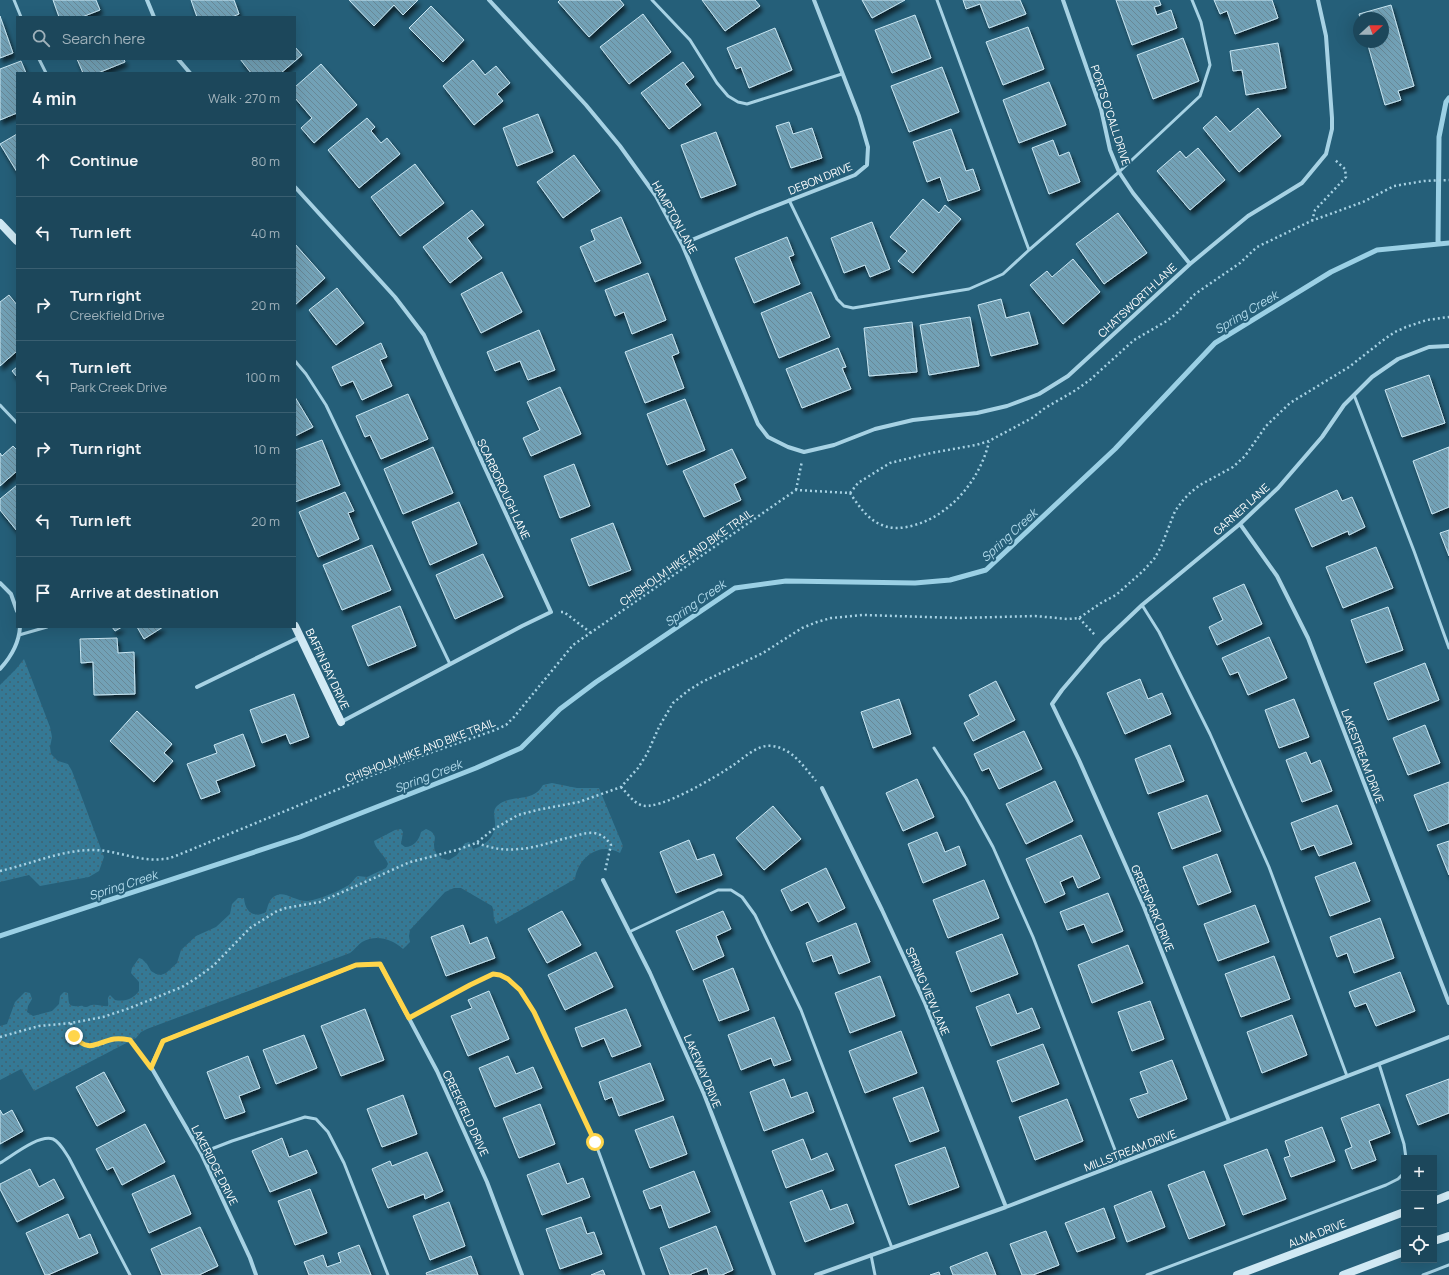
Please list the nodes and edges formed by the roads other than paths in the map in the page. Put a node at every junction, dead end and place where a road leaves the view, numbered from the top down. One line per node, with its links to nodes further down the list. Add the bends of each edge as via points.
1 (14, 0): 10 (lane)
2 (147, 0): 11 (street)
3 (489, 0): 22 (street, HAMPTON LANE, via 586,104 620,146 656,196)
4 (652, 0): 16 (lane, via 690,40 717,83 728,96 738,102 747,104)
5 (814, 0): 16 (street, DEBON DRIVE)
6 (938, 0): 23 (lane)
7 (1063, 0): 17 (street, PORTS O'CALL DRIVE, via 1101,109 1110,150)
8 (1192, 0): 17 (lane, via 1201,22 1210,65 1200,96)
9 (1318, 0): 24 (street, CHATSWORTH LANE, via 1326,36 1332,118 1326,154 1302,183 1248,216)
10 (21, 16)
11 (154, 16)
12 (40, 60): 14 (lane)
13 (179, 60): 15 (street)
14 (46, 72)
15 (189, 72)
16 (842, 74): 19 (street, DEBON DRIVE, via 868,147 867,165 855,175)
17 (1119, 172): 23 (lane); 24 (street, PORTS O'CALL DRIVE)
18 (296, 188): 41 (street, SCARBOROUGH LANE, via 395,296 424,335 551,612)
19 (789, 200): 22 (street, DEBON DRIVE); 23 (lane, via 837,299 844,306 853,308 969,289 1003,274)
20 (0, 223): 21 (main road)
21 (16, 240)
22 (682, 244): 30 (street, HAMPTON LANE, via 758,424 768,437)
23 (1029, 250)
24 (1190, 264): 30 (street, CHATSWORTH LANE, via 1068,376 1039,394 1007,406 977,413 913,420 875,429 834,445)
25 (1449, 346): 27 (street, GARNER LANE, via 1429,348 1398,359 1376,373)
26 (296, 363): 41 (lane, via 326,405)
27 (1354, 395): 31 (street, GARNER LANE, via 1278,488); 40 (lane)
28 (0, 405): 29 (lane)
29 (16, 422)
30 (804, 452)
31 (1240, 524): 33 (street, GARNER LANE); 50 (street, LAKESTREAM DRIVE, via 1277,576 1308,638)
32 (0, 583): 34 (street, via 10,594)
33 (1142, 605): 44 (street, GARNER LANE, via 1102,643); 55 (lane, via 1159,632 1210,734 1269,867)
34 (16, 609)
35 (20, 628): 38 (street)
36 (44, 628): 38 (lane)
37 (296, 628): 39 (main road, BAFFIN BAY DRIVE)
38 (19, 635): 42 (street, via 12,654)
39 (300, 637): 43 (street); 45 (main road, BAFFIN BAY DRIVE)
40 (1449, 648)
41 (450, 664): 45 (street)
42 (0, 669)
43 (197, 687)
44 (1052, 704): 56 (street, GREENPARK DRIVE, via 1144,907)
45 (341, 722)
46 (934, 748): 60 (lane, via 993,847 1033,937)
47 (822, 788): 64 (street, SPRING VIEW LANE, via 925,1003)
48 (603, 880): 49 (street, LAKEWAY DRIVE)
49 (629, 932): 68 (lane, via 718,890 731,890 742,897 755,915 801,1010); 77 (street, LAKEWAY DRIVE, via 704,1094)
50 (1449, 1003)
51 (409, 1018): 54 (street, CREEKFIELD DRIVE, via 380,964 356,965 163,1041); 75 (street, CREEKFIELD DRIVE, via 437,1071 487,1182); 76 (lane, via 493,974 504,977 520,990 534,1012 595,1142)
52 (1449, 1037): 53 (street, MILLSTREAM DRIVE)
53 (1379, 1064): 55 (street, MILLSTREAM DRIVE); 58 (lane)
54 (151, 1068): 57 (street, LAKERIDGE DRIVE)
55 (1347, 1076): 56 (street, MILLSTREAM DRIVE)
56 (1229, 1122): 60 (street, MILLSTREAM DRIVE)
57 (201, 1153): 73 (street, LAKERIDGE DRIVE); 74 (lane, via 305,1117 316,1120 328,1132 344,1163)
58 (1406, 1155)
59 (0, 1163): 72 (lane, via 35,1142 53,1139 69,1158)
60 (1120, 1163): 64 (street, MILLSTREAM DRIVE)
61 (1401, 1176): 80 (lane, via 1380,1187)
62 (1449, 1195): 63 (main road)
63 (1437, 1200)
64 (1006, 1207): 68 (street, MILLSTREAM DRIVE)
65 (1401, 1213): 81 (main road, ALMA DRIVE)
66 (1449, 1236): 67 (main road)
67 (1437, 1240)
68 (892, 1248): 70 (street, MILLSTREAM DRIVE)
69 (1401, 1253): 82 (main road)
70 (871, 1255): 78 (street, MILLSTREAM DRIVE); 79 (lane)
71 (1449, 1265): 83 (lane)
72 (130, 1275)
73 (256, 1275)
74 (388, 1275)
75 (522, 1275)
76 (644, 1275)
77 (774, 1275)
78 (816, 1275)
79 (875, 1275)
80 (1147, 1275)
81 (1237, 1275)
82 (1343, 1275)
83 (1423, 1275)

